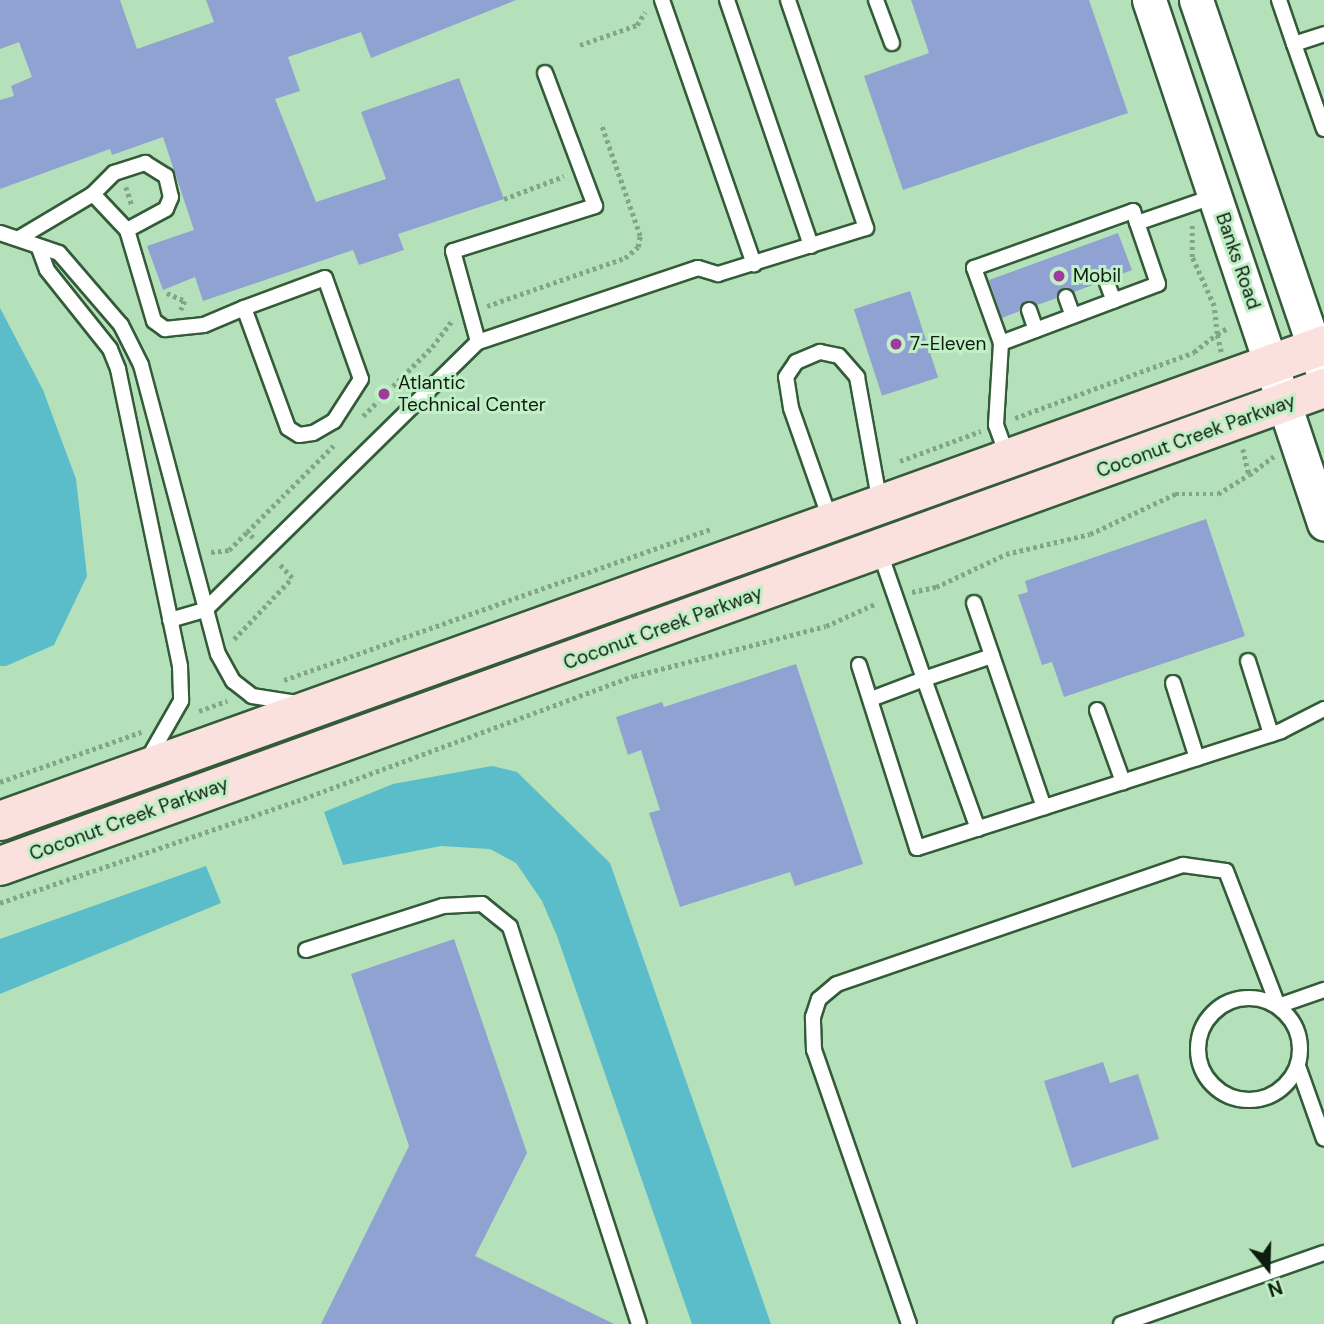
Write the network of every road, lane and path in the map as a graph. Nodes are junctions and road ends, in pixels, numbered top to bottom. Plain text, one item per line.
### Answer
1 (663, 0) edge
2 (727, 0) edge
3 (788, 0) edge
4 (876, 0) edge
5 (1149, 0) edge
6 (1196, 0) edge
7 (1279, 0) edge
8 (648, 8) dead end
9 (1324, 34) edge
10 (892, 43) dead end
11 (1294, 44) junction
12 (580, 46) dead end
13 (545, 73) dead end
14 (1324, 129) edge
15 (582, 170) junction
16 (121, 172) junction
17 (93, 194) junction
18 (1217, 195) junction
19 (504, 199) dead end
20 (1137, 223) junction
21 (133, 227) junction
22 (1088, 227) junction
23 (0, 233) edge
24 (21, 237) junction
25 (1093, 242) dead end
26 (811, 246) junction
27 (39, 248) junction
28 (754, 264) junction
29 (1107, 283) dead end
30 (159, 289) dead end
31 (1066, 297) dead end
32 (1114, 301) junction
33 (244, 308) junction
34 (1029, 310) dead end
35 (1073, 316) junction
36 (173, 330) junction
37 (1036, 330) junction
38 (1217, 334) dead end
39 (478, 342) junction
40 (1001, 343) junction
41 (1321, 356) edge
42 (1272, 363) junction
43 (1324, 388) edge
44 (1285, 404) junction
45 (1002, 442) junction
46 (1249, 475) dead end
47 (877, 487) junction
48 (831, 522) junction
49 (1324, 523) edge
50 (724, 528) dead end
51 (247, 532) dead end
52 (880, 550) junction
53 (206, 551) dead end
54 (895, 596) junction
55 (974, 603) dead end
56 (205, 610) junction
57 (170, 620) junction
58 (992, 656) junction
59 (1248, 661) dead end
60 (859, 665) dead end
61 (924, 679) junction
62 (1172, 682) dead end
63 (248, 694) junction
64 (871, 699) junction
65 (318, 706) junction
66 (1324, 709) edge
67 (1097, 710) dead end
68 (171, 721) junction
69 (1271, 734) junction
70 (1197, 758) junction
71 (139, 771) junction
72 (0, 782) edge
73 (1123, 782) junction
74 (1044, 807) junction
75 (0, 821) edge
76 (978, 829) junction
77 (0, 866) edge
78 (0, 903) edge
79 (306, 950) dead end
80 (1324, 990) edge
81 (1278, 1006) junction
82 (1298, 1066) junction
83 (1324, 1139) edge
84 (1324, 1253) edge
85 (639, 1324) edge
86 (909, 1324) edge
87 (1121, 1324) edge

1 - 28 lane
2 - 26 lane
3 - 26 lane
4 - 10 lane
5 - 18 street, Banks Road
6 - 41 street
7 - 11 lane
8 - 12 path
9 - 11 lane
11 - 14 lane
13 - 15 lane
15 - 19 path
15 - 39 lane
16 - 17 lane
16 - 21 path
16 - 21 lane
17 - 21 lane
17 - 24 lane
18 - 20 lane
18 - 42 street, Banks Road
20 - 22 lane
20 - 32 lane
21 - 36 lane
22 - 25 lane
22 - 40 lane
23 - 24 lane
24 - 27 lane
26 - 28 lane
27 - 56 lane
27 - 57 lane
28 - 39 lane
29 - 32 lane
30 - 36 path
31 - 35 lane
32 - 35 lane
33 - 33 lane
33 - 36 lane
34 - 37 lane
35 - 37 lane
37 - 40 lane
38 - 45 path
39 - 56 lane
40 - 45 lane
41 - 42 main road
42 - 44 street, Banks Road
42 - 45 main road
43 - 44 main road, Coconut Creek Parkway
44 - 49 street, Banks Road
44 - 52 main road, Coconut Creek Parkway
45 - 47 main road
45 - 47 path
46 - 54 path
47 - 48 main road
47 - 48 lane
48 - 65 main road
50 - 63 path
51 - 53 path
52 - 54 lane
52 - 77 main road, Coconut Creek Parkway
54 - 61 lane
54 - 78 path
55 - 58 lane
56 - 57 lane
56 - 63 lane
57 - 68 lane
58 - 61 lane
58 - 74 lane
59 - 69 lane
60 - 64 lane
61 - 64 lane
61 - 76 lane
62 - 70 lane
63 - 65 lane
63 - 68 path
64 - 76 lane
65 - 71 main road
66 - 69 lane
67 - 73 lane
68 - 71 lane
68 - 72 path
69 - 70 lane
70 - 73 lane
71 - 75 main road
73 - 74 lane
74 - 76 lane
79 - 85 lane
80 - 81 lane
81 - 82 lane
81 - 82 lane
81 - 86 lane
82 - 83 lane
84 - 87 lane

